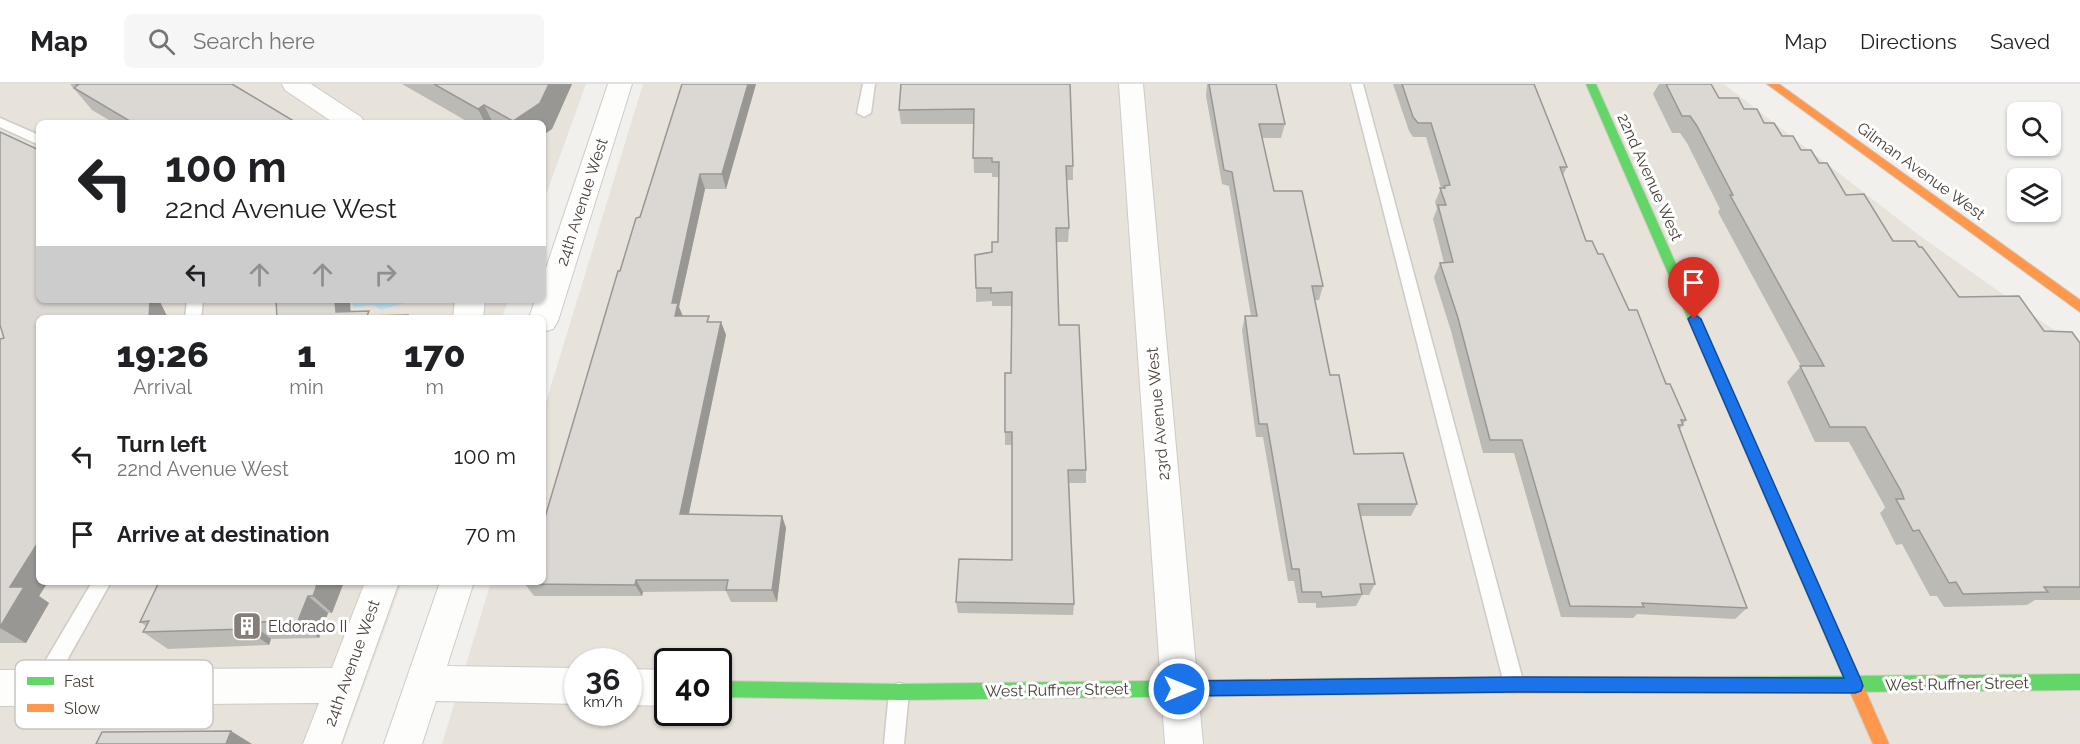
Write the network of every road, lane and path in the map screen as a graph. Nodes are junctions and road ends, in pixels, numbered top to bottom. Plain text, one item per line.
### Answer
1 (294, 84) edge
2 (620, 84) edge
3 (869, 84) edge
4 (1131, 84) edge
5 (1357, 84) edge
6 (1592, 84) edge
7 (1772, 84) edge
8 (864, 113) dead end
9 (347, 120) edge
10 (0, 122) edge
11 (36, 139) edge
12 (2080, 307) edge
13 (545, 315) edge
14 (100, 585) edge
15 (381, 585) edge
16 (456, 585) edge
17 (57, 660) edge
18 (2080, 682) edge
19 (424, 684) junction
20 (1514, 684) junction
21 (344, 685) junction
22 (213, 686) edge
23 (564, 686) edge
24 (1855, 686) junction
25 (0, 688) edge
26 (15, 688) edge
27 (732, 688) edge
28 (1179, 689) junction
29 (899, 692) junction
30 (321, 744) edge
31 (403, 744) edge
32 (894, 744) edge
33 (1184, 744) edge
34 (1881, 744) edge

1 - 9 street
2 - 13 street, 24th Avenue West
3 - 8 lane
4 - 28 street, 23rd Avenue West
5 - 20 lane
6 - 24 street, 22nd Avenue West
7 - 12 street, Gilman Avenue West
10 - 11 lane
14 - 17 lane
15 - 21 street, 24th Avenue West
16 - 19 street
18 - 24 street, West Ruffner Street
19 - 23 street
19 - 31 street
20 - 24 street, West Ruffner Street
20 - 28 street, West Ruffner Street
21 - 22 street
21 - 30 street, 24th Avenue West
24 - 34 street, 22nd Avenue West
25 - 26 street
27 - 29 street, West Ruffner Street
28 - 29 street, West Ruffner Street
28 - 33 street, 23rd Avenue West
29 - 32 lane

